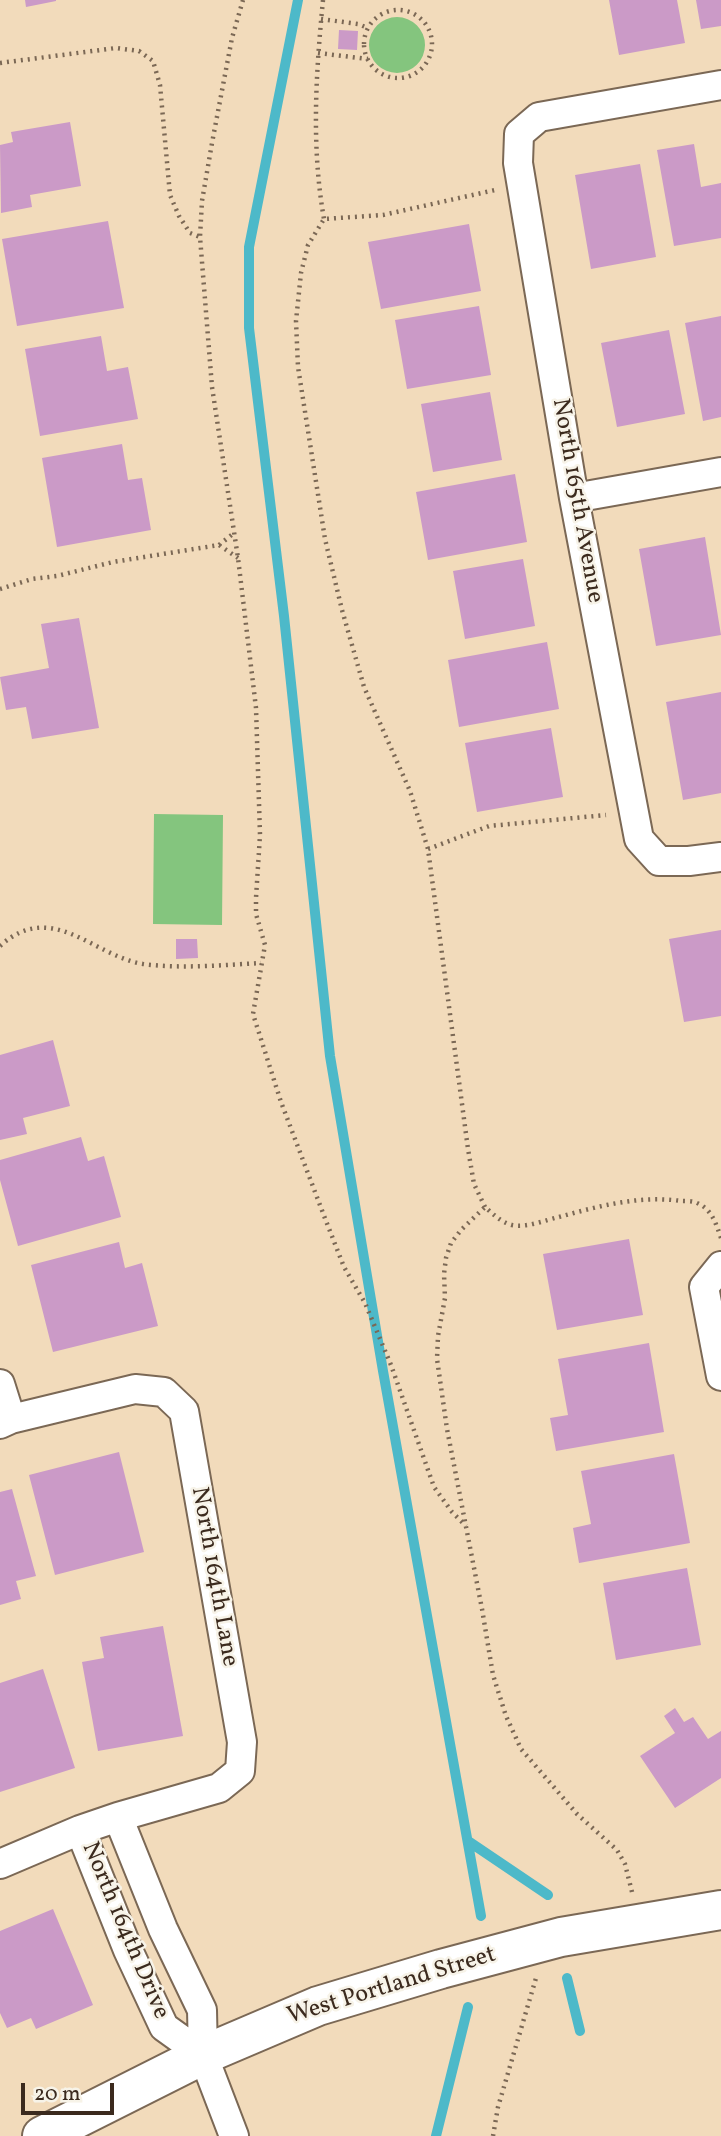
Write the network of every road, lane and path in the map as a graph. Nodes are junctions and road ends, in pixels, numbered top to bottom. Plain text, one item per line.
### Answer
1 (243, 0) edge
2 (323, 0) edge
3 (321, 19) junction
4 (368, 28) junction
5 (318, 53) junction
6 (368, 59) junction
7 (0, 63) edge
8 (721, 85) edge
9 (521, 183) junction
10 (324, 219) junction
11 (200, 237) junction
12 (721, 472) edge
13 (574, 498) junction
14 (234, 533) junction
15 (219, 545) junction
16 (238, 558) junction
17 (0, 589) edge
18 (634, 813) junction
19 (428, 849) junction
20 (721, 857) edge
21 (0, 946) edge
22 (261, 963) junction
23 (485, 1207) junction
24 (721, 1239) edge
25 (721, 1266) edge
26 (721, 1376) edge
27 (0, 1384) edge
28 (5, 1421) edge
29 (466, 1526) junction
30 (118, 1816) junction
31 (80, 1830) junction
32 (0, 1864) edge
33 (721, 1910) edge
34 (638, 1924) junction
35 (537, 1978) dead end
36 (203, 2055) junction
37 (42, 2136) edge
38 (234, 2136) edge
39 (492, 2136) edge

1 - 11 path
2 - 3 path
3 - 4 path
3 - 5 path
4 - 6 path
4 - 6 path
5 - 6 path
5 - 10 path
7 - 11 path
8 - 9 street, North 165th Avenue
9 - 10 path
9 - 13 street, North 165th Avenue
10 - 19 path
11 - 14 path
12 - 13 street
13 - 18 street, North 165th Avenue
14 - 15 path
14 - 16 path
15 - 16 path
15 - 17 path
16 - 22 path
18 - 19 path
18 - 20 street, North 165th Avenue
19 - 23 path
21 - 22 path
22 - 29 path
23 - 24 path
23 - 29 path
25 - 26 street
27 - 28 street
28 - 30 street, North 164th Lane
29 - 34 path
30 - 31 street
30 - 36 street, North 164th Drive
31 - 32 street
31 - 36 street, North 164th Drive
33 - 34 street, West Portland Street
34 - 36 street, West Portland Street
35 - 39 path
36 - 37 street, West Portland Street
36 - 38 street, North 164th Drive

